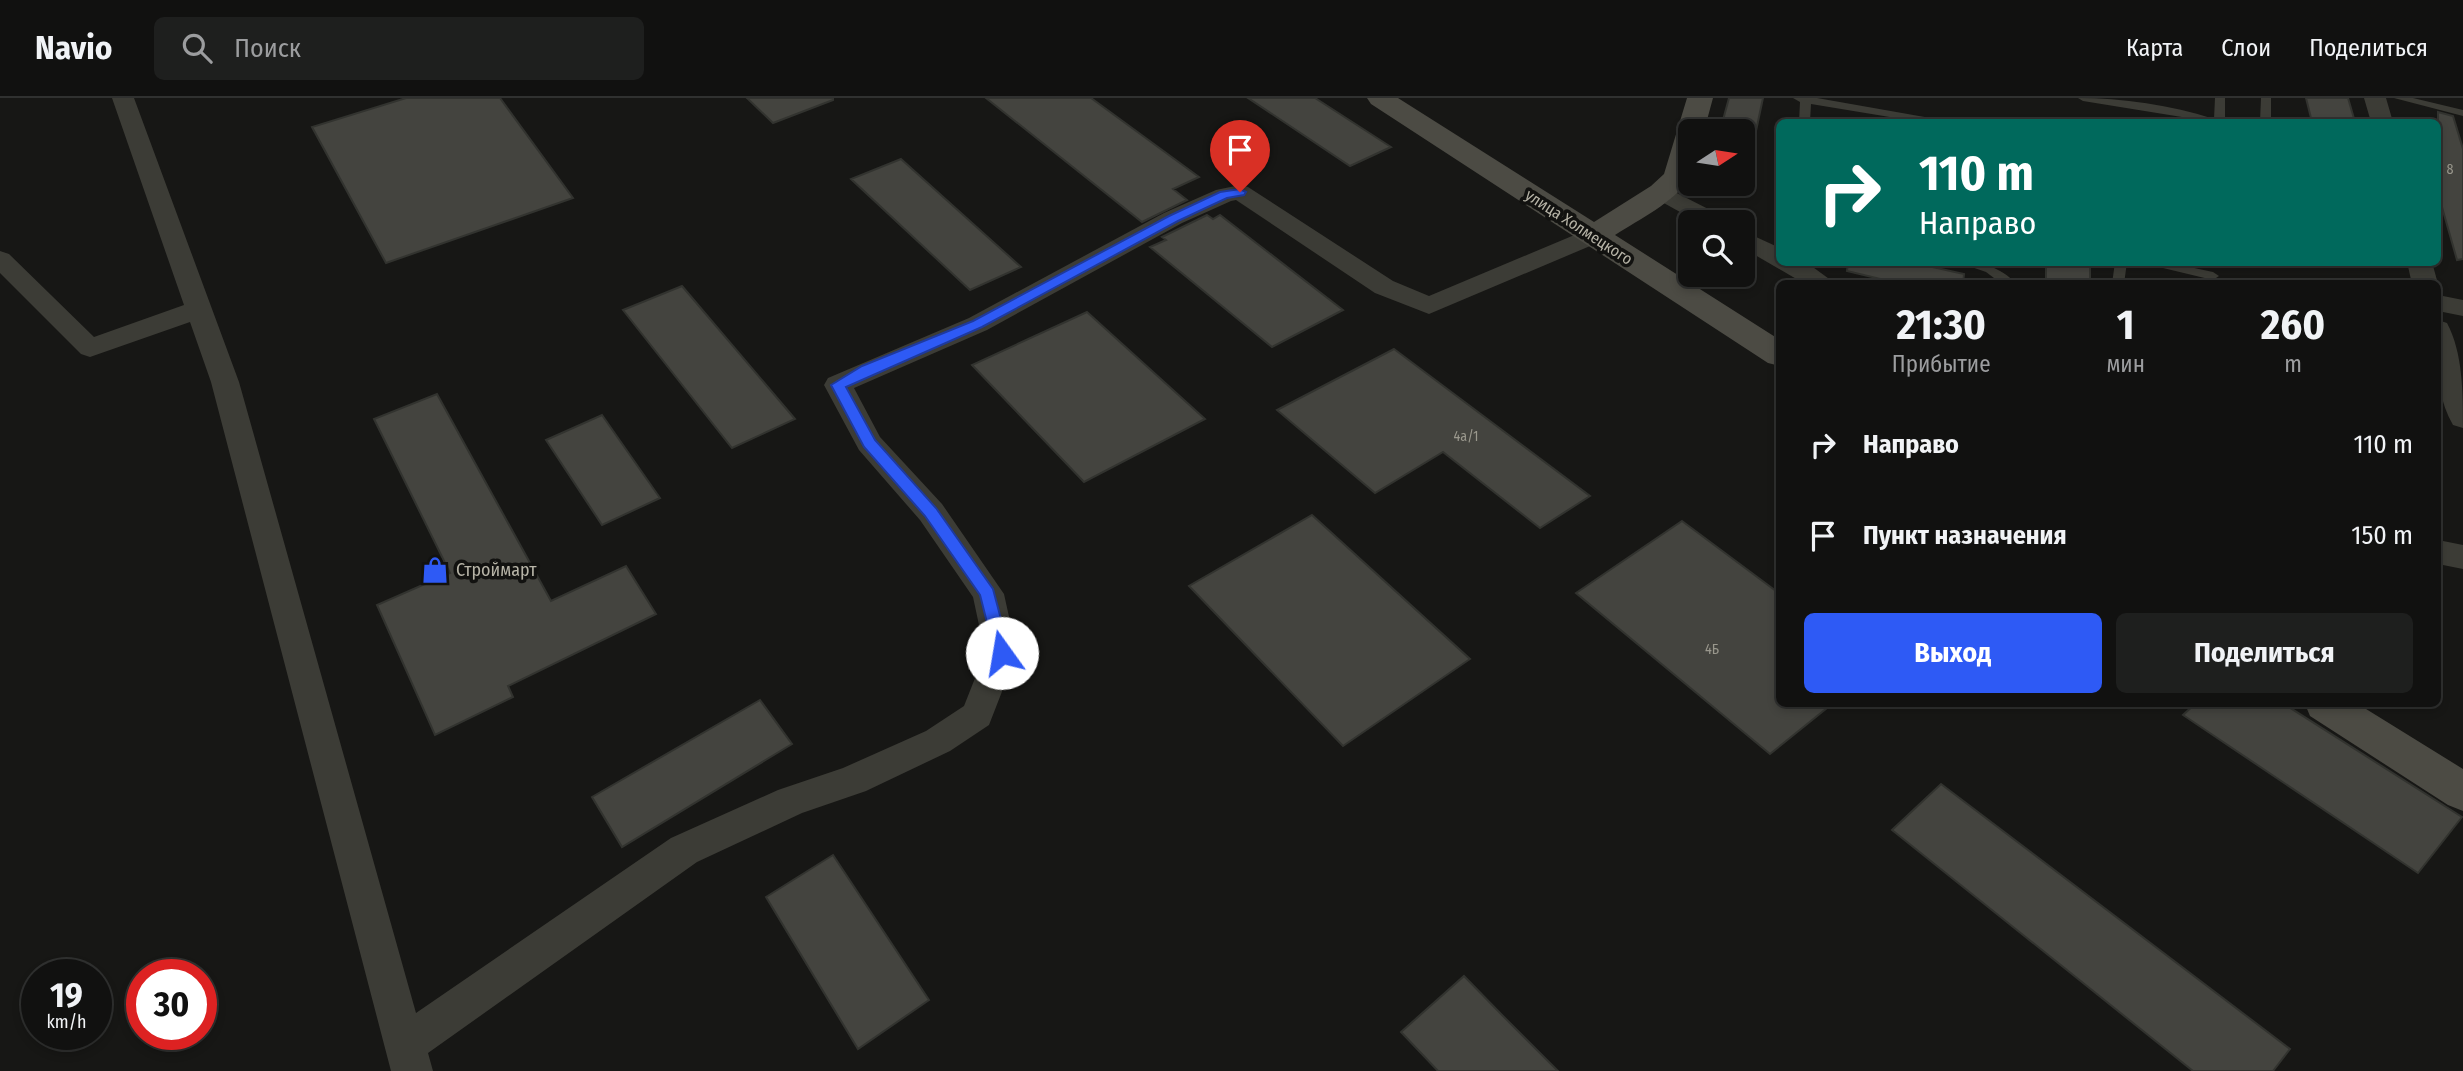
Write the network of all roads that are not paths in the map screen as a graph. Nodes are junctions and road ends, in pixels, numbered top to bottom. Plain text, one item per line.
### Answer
1 (123, 98) edge
2 (1380, 98) edge
3 (1700, 98) edge
4 (2083, 98) edge
5 (2220, 98) edge
6 (2266, 98) edge
7 (2375, 98) edge
8 (2399, 98) edge
9 (1802, 100) edge
10 (2463, 113) edge
11 (1804, 119) edge
12 (1918, 119) edge
13 (2202, 119) edge
14 (2219, 119) edge
15 (2266, 119) edge
16 (2381, 119) edge
17 (1661, 192) junction
18 (1693, 210) edge
19 (1593, 236) junction
20 (1755, 244) edge
21 (1776, 255) edge
22 (0, 259) edge
23 (1797, 266) edge
24 (1978, 266) edge
25 (2167, 266) edge
26 (2214, 274) edge
27 (1819, 280) edge
28 (2005, 280) edge
29 (2441, 304) edge
30 (200, 309) junction
31 (2463, 309) edge
32 (2441, 339) edge
33 (1776, 352) edge
34 (2461, 406) edge
35 (2441, 553) edge
36 (2463, 557) edge
37 (2330, 707) edge
38 (2463, 792) edge
39 (409, 1058) edge

1 - 30 street
2 - 19 street, улица Холмецкого
3 - 17 street
4 - 13 lane
5 - 14 lane
6 - 15 lane
7 - 16 street
8 - 10 lane
9 - 11 lane
9 - 12 lane
17 - 18 street
17 - 19 street
19 - 33 street, улица Холмецкого
19 - 39 street
20 - 21 street
22 - 30 street
23 - 27 street
24 - 28 lane
25 - 26 lane
29 - 31 street
30 - 39 street
32 - 34 street
35 - 36 street
37 - 38 street

